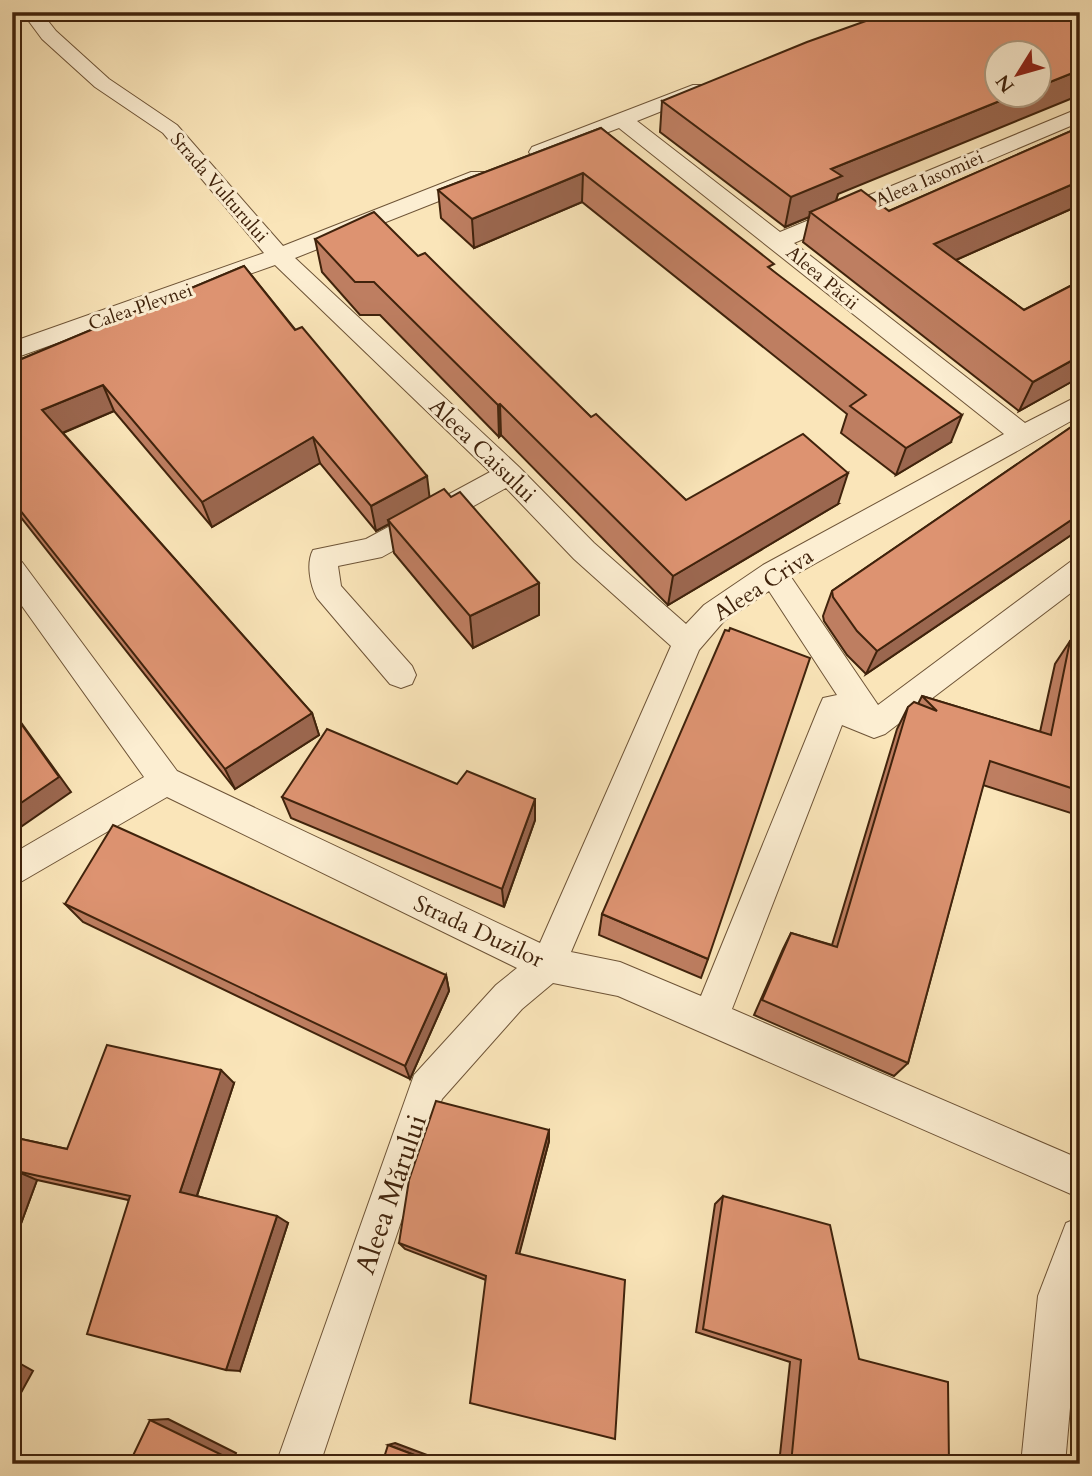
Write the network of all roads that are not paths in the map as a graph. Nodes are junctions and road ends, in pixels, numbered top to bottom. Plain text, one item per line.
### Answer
1 (31, 12) edge
2 (725, 79) edge
3 (1080, 114) edge
4 (622, 120) junction
5 (520, 160) edge
6 (495, 170) edge
7 (779, 241) junction
8 (279, 256) junction
9 (12, 351) edge
10 (1080, 404) edge
11 (1023, 435) junction
12 (509, 474) junction
13 (12, 570) edge
14 (1080, 570) edge
15 (773, 573) junction
16 (687, 643) junction
17 (401, 675) dead end
18 (874, 725) junction
19 (166, 781) junction
20 (12, 872) edge
21 (548, 965) junction
22 (710, 1019) junction
23 (1080, 1179) edge
24 (1080, 1237) edge
25 (298, 1464) edge
26 (1043, 1464) edge

1 - 8 street, Strada Vulturului
2 - 4 street
3 - 7 street, Aleea Iasomiei
4 - 5 street
4 - 7 street, Aleea Păcii
6 - 8 street, Calea Plevnei
7 - 11 street, Aleea Păcii
8 - 9 street, Calea Plevnei
8 - 12 street, Aleea Caisului
10 - 11 street, Aleea Criva
11 - 15 street, Aleea Criva
12 - 16 street, Aleea Caisului
12 - 17 street
13 - 19 street, Strada Duzilor
14 - 18 street
15 - 16 street, Aleea Criva
15 - 18 street
16 - 21 street, Aleea Criva
18 - 22 street
19 - 20 street
19 - 21 street, Strada Duzilor
21 - 22 street, Strada Duzilor
21 - 25 street, Aleea Mărului
22 - 23 street, Strada Duzilor
24 - 26 street

